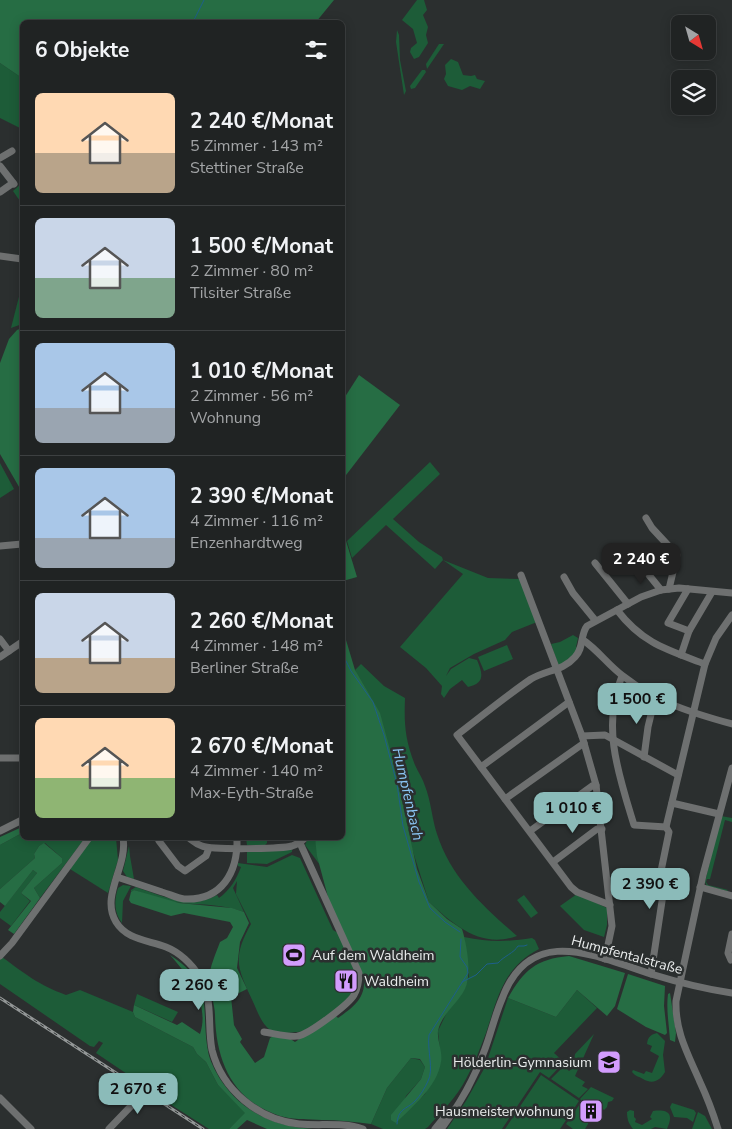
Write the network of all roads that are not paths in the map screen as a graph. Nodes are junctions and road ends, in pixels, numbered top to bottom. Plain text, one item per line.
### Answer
1 (12, 151) dead end
2 (0, 158) edge
3 (0, 166) edge
4 (0, 192) edge
5 (0, 256) edge
6 (20, 259) edge
7 (646, 518) dead end
8 (20, 544) edge
9 (0, 546) edge
10 (624, 548) dead end
11 (594, 563) dead end
12 (521, 575) dead end
13 (564, 577) dead end
14 (669, 588) junction
15 (688, 589) junction
16 (661, 590) junction
17 (712, 592) junction
18 (732, 593) edge
19 (628, 604) junction
20 (617, 610) junction
21 (732, 615) edge
22 (595, 620) junction
23 (689, 631) junction
24 (0, 639) edge
25 (583, 640) junction
26 (20, 643) edge
27 (9, 651) junction
28 (681, 655) junction
29 (0, 657) edge
30 (706, 664) junction
31 (557, 670) junction
32 (622, 676) junction
33 (655, 698) junction
34 (569, 702) junction
35 (694, 714) junction
36 (732, 724) edge
37 (613, 738) junction
38 (583, 740) junction
39 (644, 757) junction
40 (20, 758) edge
41 (0, 759) edge
42 (481, 766) junction
43 (732, 769) edge
44 (678, 775) junction
45 (596, 785) junction
46 (505, 799) junction
47 (672, 803) junction
48 (719, 814) junction
49 (20, 821) edge
50 (666, 827) junction
51 (602, 829) junction
52 (530, 831) junction
53 (0, 832) edge
54 (87, 840) edge
55 (123, 840) edge
56 (192, 840) edge
57 (237, 840) edge
58 (302, 840) edge
59 (158, 841) dead end
60 (209, 848) junction
61 (237, 848) junction
62 (553, 862) junction
63 (117, 877) junction
64 (652, 878) dead end
65 (664, 878) junction
66 (700, 887) junction
67 (732, 896) edge
68 (610, 905) junction
69 (732, 934) edge
70 (0, 956) edge
71 (605, 959) junction
72 (731, 960) edge
73 (651, 974) junction
74 (680, 982) junction
75 (732, 993) edge
76 (264, 1032) dead end
77 (130, 1096) dead end
78 (0, 1098) edge
79 (441, 1126) edge
80 (31, 1129) edge
81 (109, 1129) edge
82 (363, 1129) edge
83 (433, 1129) edge
84 (718, 1129) edge

1 - 2 street
3 - 4 street
5 - 6 street
7 - 14 street
8 - 9 street
10 - 16 street
11 - 19 street
12 - 31 street
13 - 22 street
14 - 15 street
14 - 16 street
15 - 17 street
15 - 23 street
16 - 19 street
17 - 18 street
17 - 23 street
19 - 20 street
20 - 22 street
20 - 28 street
21 - 30 street
22 - 25 street
23 - 28 street
24 - 27 street
25 - 31 street
25 - 32 street
26 - 27 street
27 - 29 street
28 - 30 street
30 - 35 street
31 - 34 street
31 - 42 street
32 - 33 street
32 - 37 street
33 - 35 street
33 - 39 street
34 - 38 street
34 - 42 street
35 - 36 street
35 - 44 street
37 - 38 street
37 - 39 street
37 - 50 street
38 - 45 street
38 - 46 street
39 - 44 street
40 - 41 street
42 - 46 street
43 - 48 street
44 - 47 street
45 - 51 street
45 - 52 street
46 - 52 street
47 - 48 street
47 - 50 street
48 - 66 street
49 - 53 street
50 - 65 street
51 - 62 street
51 - 68 street
52 - 62 street
54 - 70 street
55 - 63 street
56 - 60 street
57 - 61 street
58 - 61 street
58 - 76 street
59 - 60 street
60 - 61 street
61 - 63 street
62 - 68 street
63 - 82 street
64 - 65 street
65 - 73 street
66 - 67 street
66 - 74 street
68 - 71 street
69 - 72 street
71 - 73 street, Humpfentalstraße
71 - 79 street, Humpfentalstraße
73 - 74 street, Humpfentalstraße
74 - 75 street, Humpfentalstraße
74 - 84 street
77 - 81 street
78 - 80 street
79 - 83 street, Humpfentalstraße

